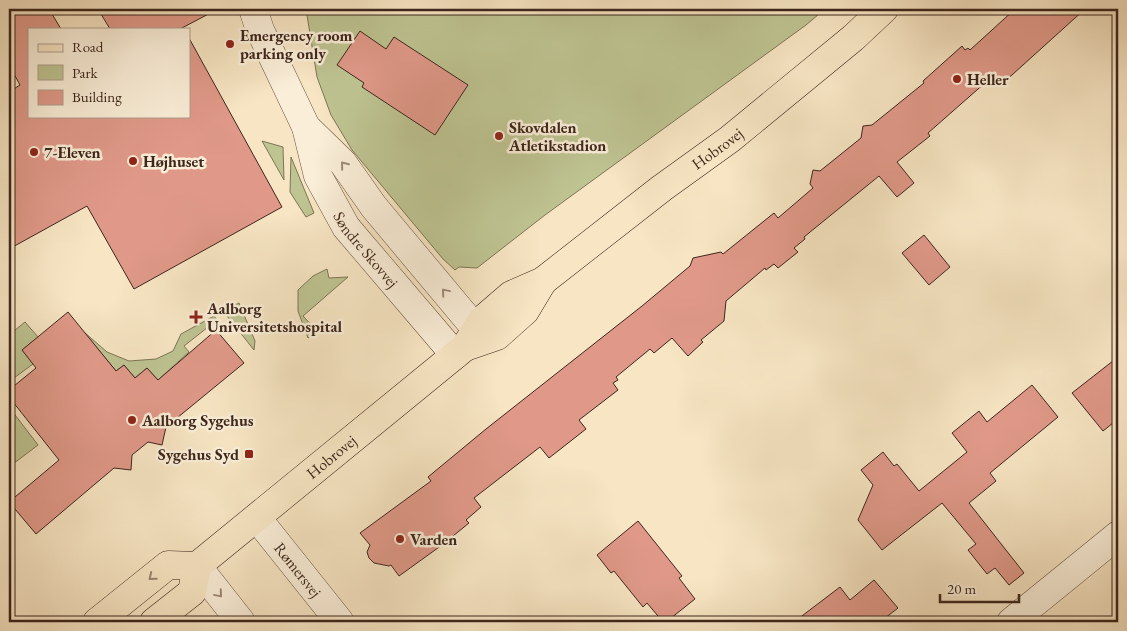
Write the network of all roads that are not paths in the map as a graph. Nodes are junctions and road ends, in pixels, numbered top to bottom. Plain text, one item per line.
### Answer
1 (253, 9) edge
2 (884, 9) edge
3 (465, 344) junction
4 (257, 518) junction
5 (1118, 536) edge
6 (197, 566) junction
7 (97, 622) edge
8 (154, 622) edge
9 (241, 622) edge
10 (340, 622) edge
11 (1011, 622) edge

1 - 3 street, Søndre Skovvej
2 - 3 main road, Hobrovej
3 - 4 main road, Hobrovej
4 - 6 main road, Hobrovej
4 - 10 street, Rømersvej
5 - 11 street
6 -> 7 main road
6 - 8 main road
6 -> 9 street

